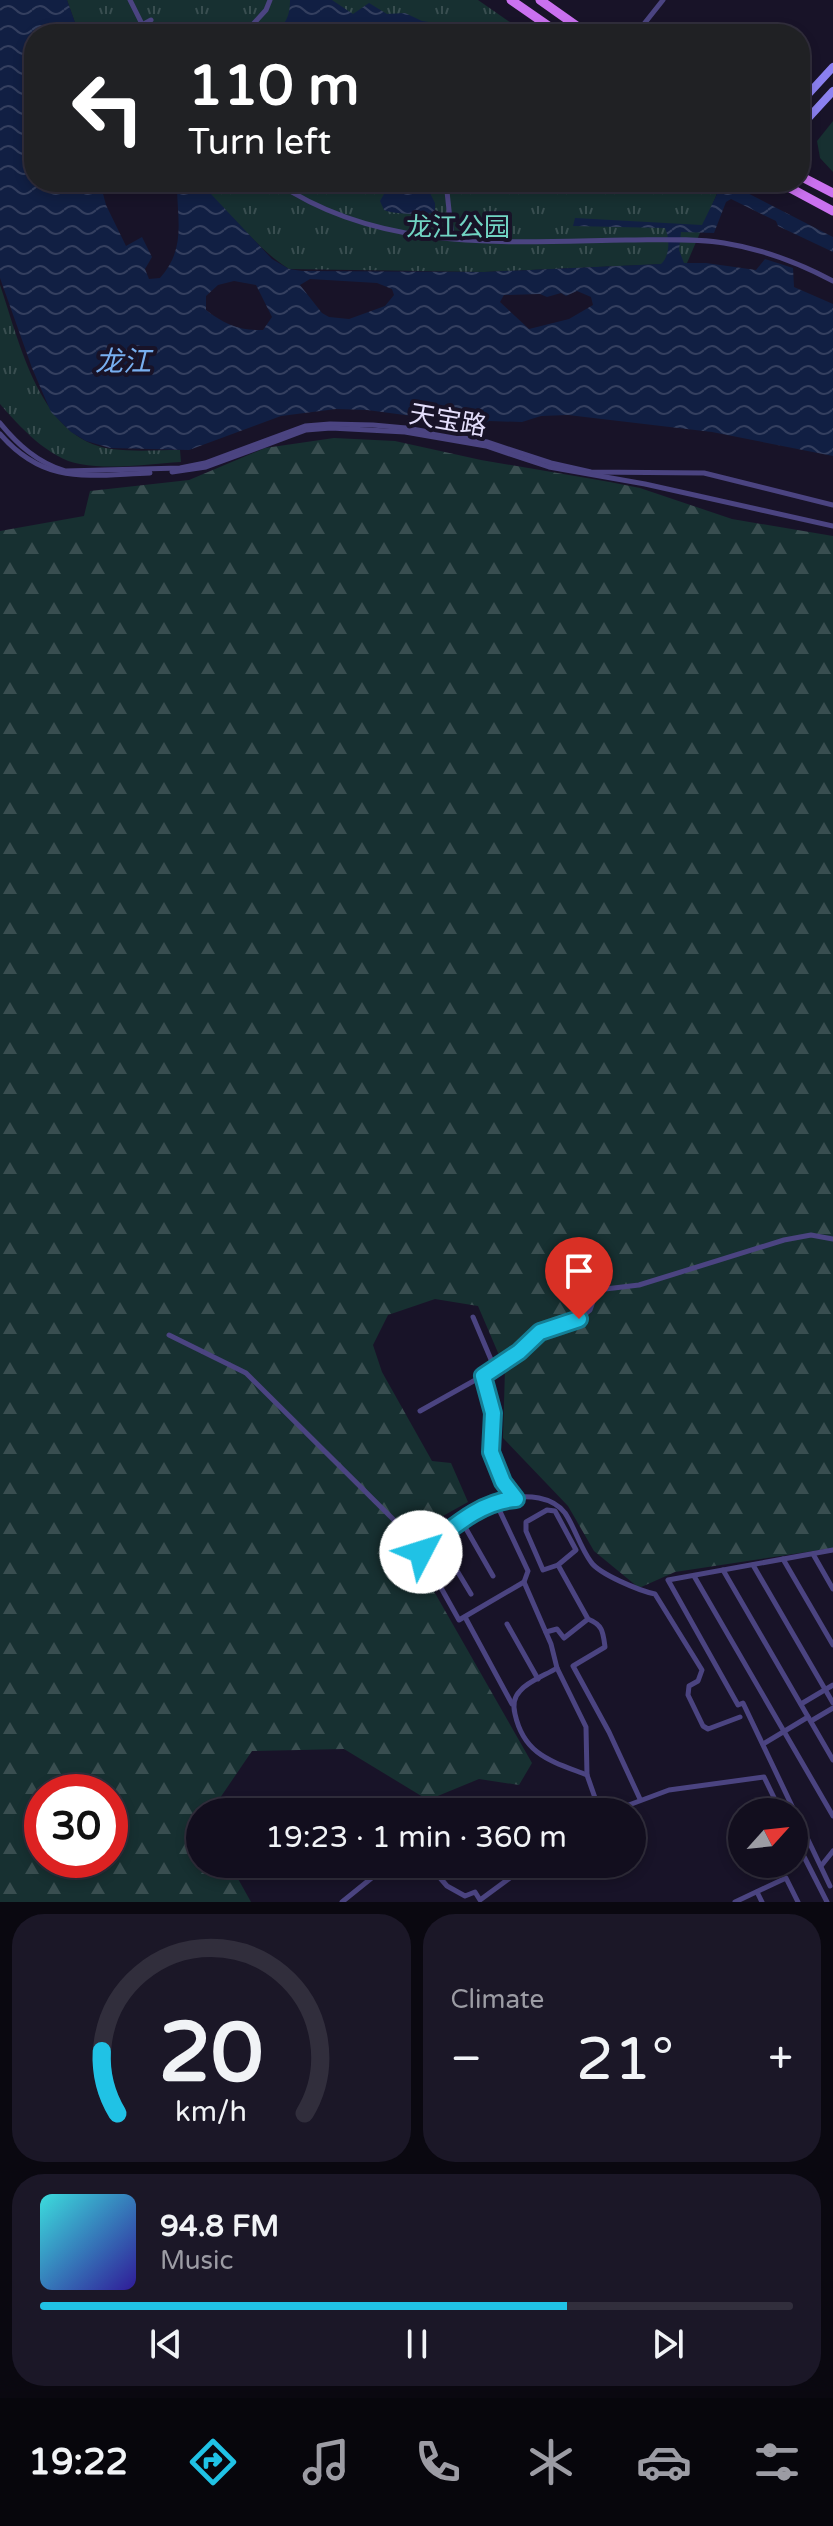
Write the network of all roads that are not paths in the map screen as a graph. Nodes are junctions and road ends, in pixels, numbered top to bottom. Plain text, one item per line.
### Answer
1 (130, 0) edge
2 (270, 0) edge
3 (511, 0) edge
4 (540, 0) edge
5 (663, 0) edge
6 (151, 20) dead end
7 (142, 24) edge
8 (144, 24) edge
9 (253, 24) edge
10 (540, 24) edge
11 (574, 24) edge
12 (644, 24) edge
13 (833, 67) edge
14 (833, 91) edge
15 (810, 92) edge
16 (810, 116) edge
17 (810, 181) edge
18 (292, 192) edge
19 (447, 192) edge
20 (798, 192) edge
21 (833, 193) edge
22 (833, 211) edge
23 (452, 238) junction
24 (833, 281) edge
25 (0, 423) edge
26 (0, 434) edge
27 (56, 470) junction
28 (833, 505) edge
29 (833, 526) edge
30 (833, 1239) edge
31 (473, 1317) dead end
32 (169, 1335) dead end
33 (495, 1369) junction
34 (483, 1376) junction
35 (420, 1411) dead end
36 (516, 1499) junction
37 (499, 1501) junction
38 (461, 1520) junction
39 (438, 1539) junction
40 (833, 1550) edge
41 (813, 1554) junction
42 (783, 1559) junction
43 (558, 1565) junction
44 (753, 1565) junction
45 (723, 1570) junction
46 (493, 1576) dead end
47 (694, 1576) junction
48 (524, 1582) junction
49 (833, 1589) edge
50 (471, 1594) dead end
51 (465, 1617) junction
52 (588, 1619) junction
53 (507, 1624) dead end
54 (546, 1632) junction
55 (833, 1645) edge
56 (557, 1668) junction
57 (538, 1679) junction
58 (833, 1685) edge
59 (825, 1690) junction
60 (513, 1704) junction
61 (801, 1704) junction
62 (833, 1705) edge
63 (740, 1717) dead end
64 (809, 1719) junction
65 (784, 1731) junction
66 (763, 1744) junction
67 (833, 1760) edge
68 (587, 1775) junction
69 (595, 1798) edge
70 (640, 1798) edge
71 (643, 1798) edge
72 (774, 1798) edge
73 (833, 1816) edge
74 (833, 1851) edge
75 (808, 1865) edge
76 (821, 1866) junction
77 (372, 1878) edge
78 (440, 1878) edge
79 (510, 1878) edge
80 (830, 1886) dead end
81 (757, 1892) junction
82 (342, 1902) edge
83 (735, 1902) edge
84 (762, 1902) edge
85 (798, 1902) edge
86 (827, 1902) edge

1 - 7 street
2 - 9 street
3 - 10 main road
4 - 11 main road
5 - 12 street
6 - 8 street
13 - 15 street
14 - 16 street
17 - 21 main road
18 - 23 street
19 - 23 street
20 - 22 main road
23 - 24 street
25 - 27 street
26 - 27 street
27 - 28 street, 天宝路
27 - 29 street, 天宝路
30 - 33 street
31 - 33 street
32 - 37 street
33 - 34 street
34 - 35 street
34 - 36 street
36 - 37 street
36 - 63 street
37 - 38 street
37 - 48 street
38 - 39 street
38 - 46 street
39 - 50 street
39 - 51 street
40 - 41 street
41 - 42 street
41 - 49 street
42 - 44 street
42 - 55 street
43 - 43 street
43 - 52 street
44 - 45 street
44 - 59 street
45 - 47 street
45 - 61 street
47 - 65 street
47 - 66 street
48 - 51 street
48 - 54 street
51 - 60 street
52 - 54 street
52 - 70 street
53 - 57 street
54 - 56 street
56 - 57 street
56 - 68 street
57 - 60 street
58 - 59 street
59 - 61 street
59 - 62 street
60 - 68 street
61 - 64 street
62 - 64 street
64 - 65 street
64 - 67 street
65 - 66 street
65 - 73 street
66 - 76 street
68 - 69 street
71 - 72 street
74 - 76 street
75 - 86 street
76 - 80 street
77 - 82 street
78 - 79 street
81 - 83 street
81 - 84 street
81 - 85 street

